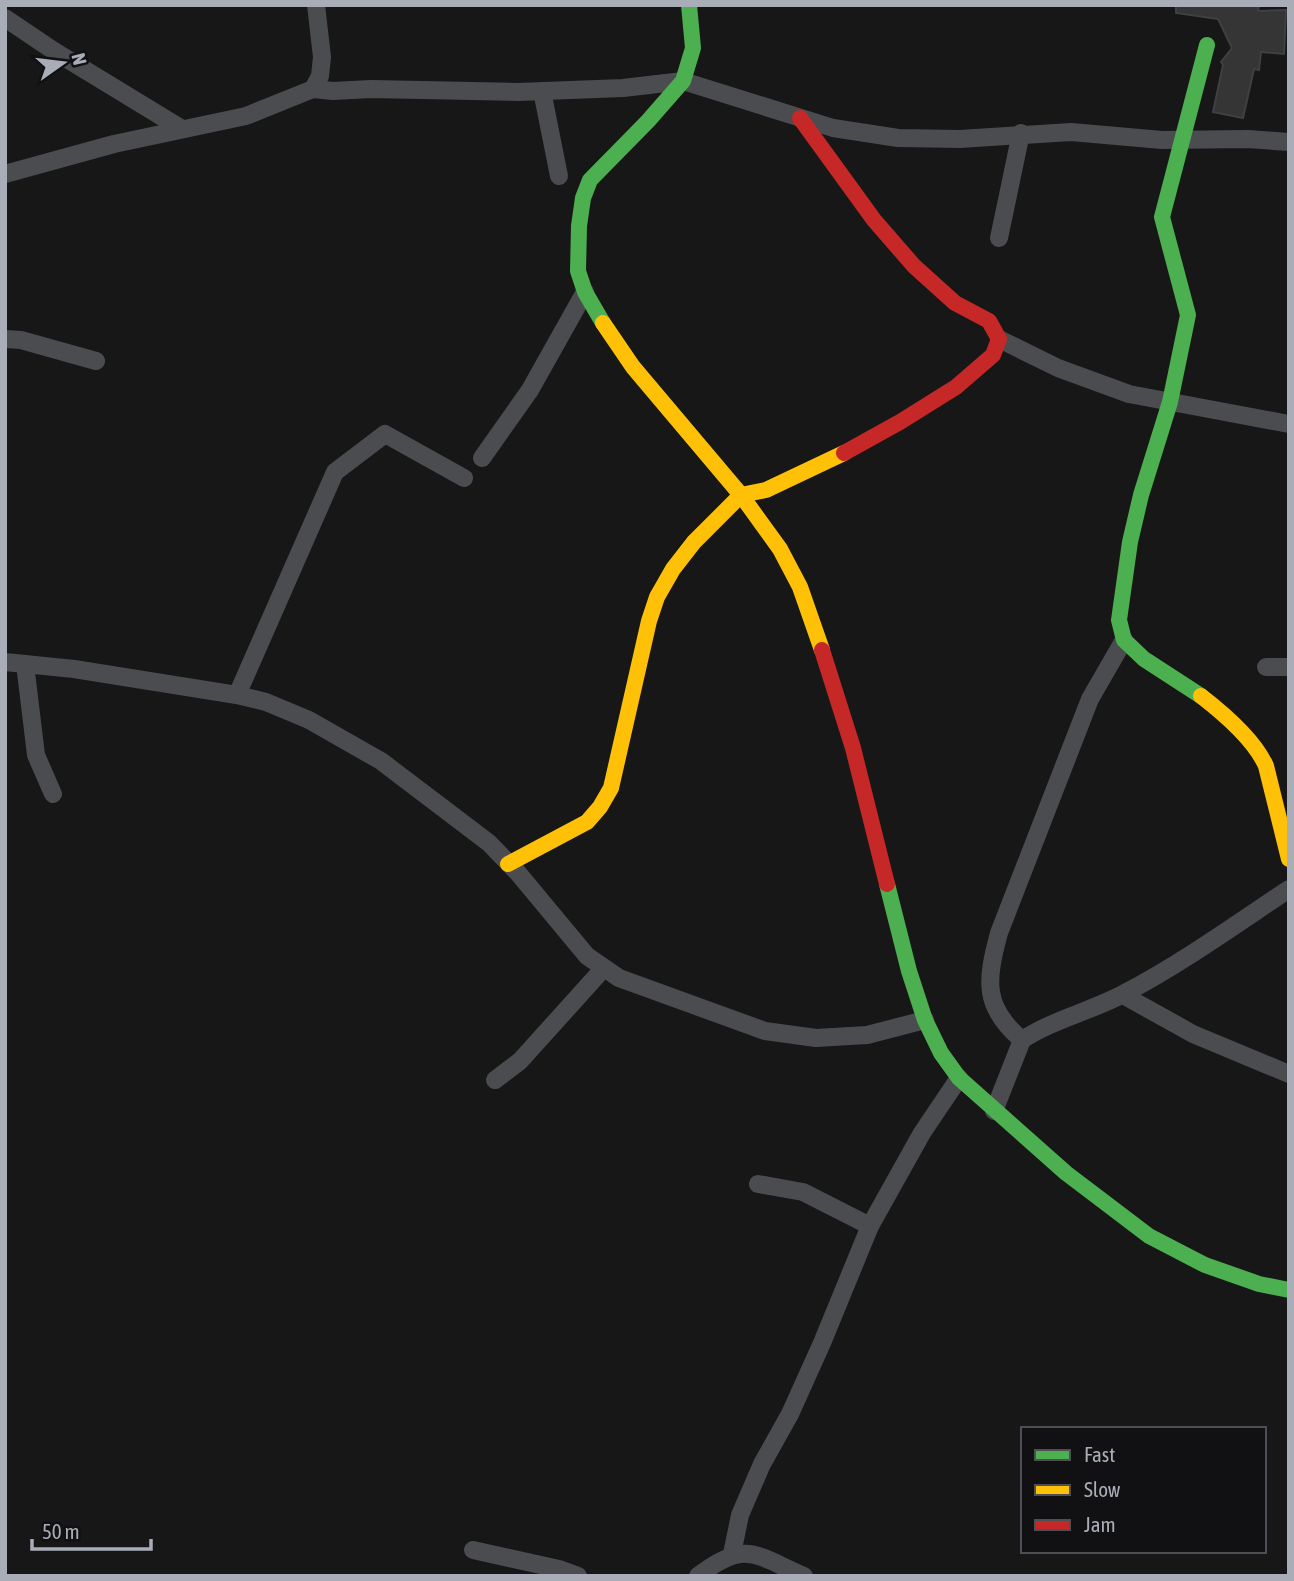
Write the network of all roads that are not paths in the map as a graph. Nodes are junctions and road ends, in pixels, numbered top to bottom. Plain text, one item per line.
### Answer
1 (316, 5) edge
2 (689, 5) edge
3 (5, 18) edge
4 (1207, 44) dead end
5 (683, 80) junction
6 (313, 89) junction
7 (542, 91) junction
8 (800, 118) junction
9 (182, 129) junction
10 (1021, 133) junction
11 (1182, 139) junction
12 (1289, 142) edge
13 (5, 174) edge
14 (559, 176) dead end
15 (999, 238) dead end
16 (585, 292) junction
17 (999, 339) junction
18 (5, 340) edge
19 (96, 361) dead end
20 (1170, 402) junction
21 (1289, 424) edge
22 (482, 458) dead end
23 (464, 478) dead end
24 (741, 495) junction
25 (1124, 640) junction
26 (5, 662) edge
27 (25, 664) junction
28 (1266, 667) dead end
29 (1289, 667) edge
30 (237, 695) junction
31 (53, 794) dead end
32 (1289, 859) edge
33 (508, 864) junction
34 (1289, 889) edge
35 (603, 969) junction
36 (1123, 995) junction
37 (925, 1020) junction
38 (1023, 1041) junction
39 (1289, 1074) edge
40 (958, 1078) junction
41 (495, 1080) dead end
42 (994, 1111) junction
43 (758, 1184) dead end
44 (870, 1226) junction
45 (1289, 1290) edge
46 (473, 1550) dead end
47 (733, 1554) junction
48 (578, 1576) edge
49 (698, 1576) edge
50 (804, 1576) edge

1 - 6 street
2 - 5 street
3 - 9 street
4 - 11 street
5 - 7 street
5 - 8 street
5 - 16 street
6 - 7 street
6 - 9 street
7 - 14 street
8 - 10 street
8 - 17 street
9 - 13 street
10 - 11 street
10 - 15 street
11 - 12 street
11 - 20 street
16 - 22 street
16 - 24 street
17 - 20 street
17 - 24 street
18 - 19 street
20 - 21 street
20 - 25 street
23 - 30 street
24 - 33 street
24 - 37 street
25 - 32 street
25 - 38 street
26 - 27 street
27 - 30 street
27 - 31 street
28 - 29 street
30 - 33 street
33 - 35 street
34 - 36 street
35 - 37 street
35 - 41 street
36 - 38 street
36 - 39 street
37 - 40 street
38 - 42 street
40 - 42 street
40 - 44 street
42 - 45 street
43 - 44 street
44 - 47 street
46 - 48 street
47 - 49 street
47 - 50 street

